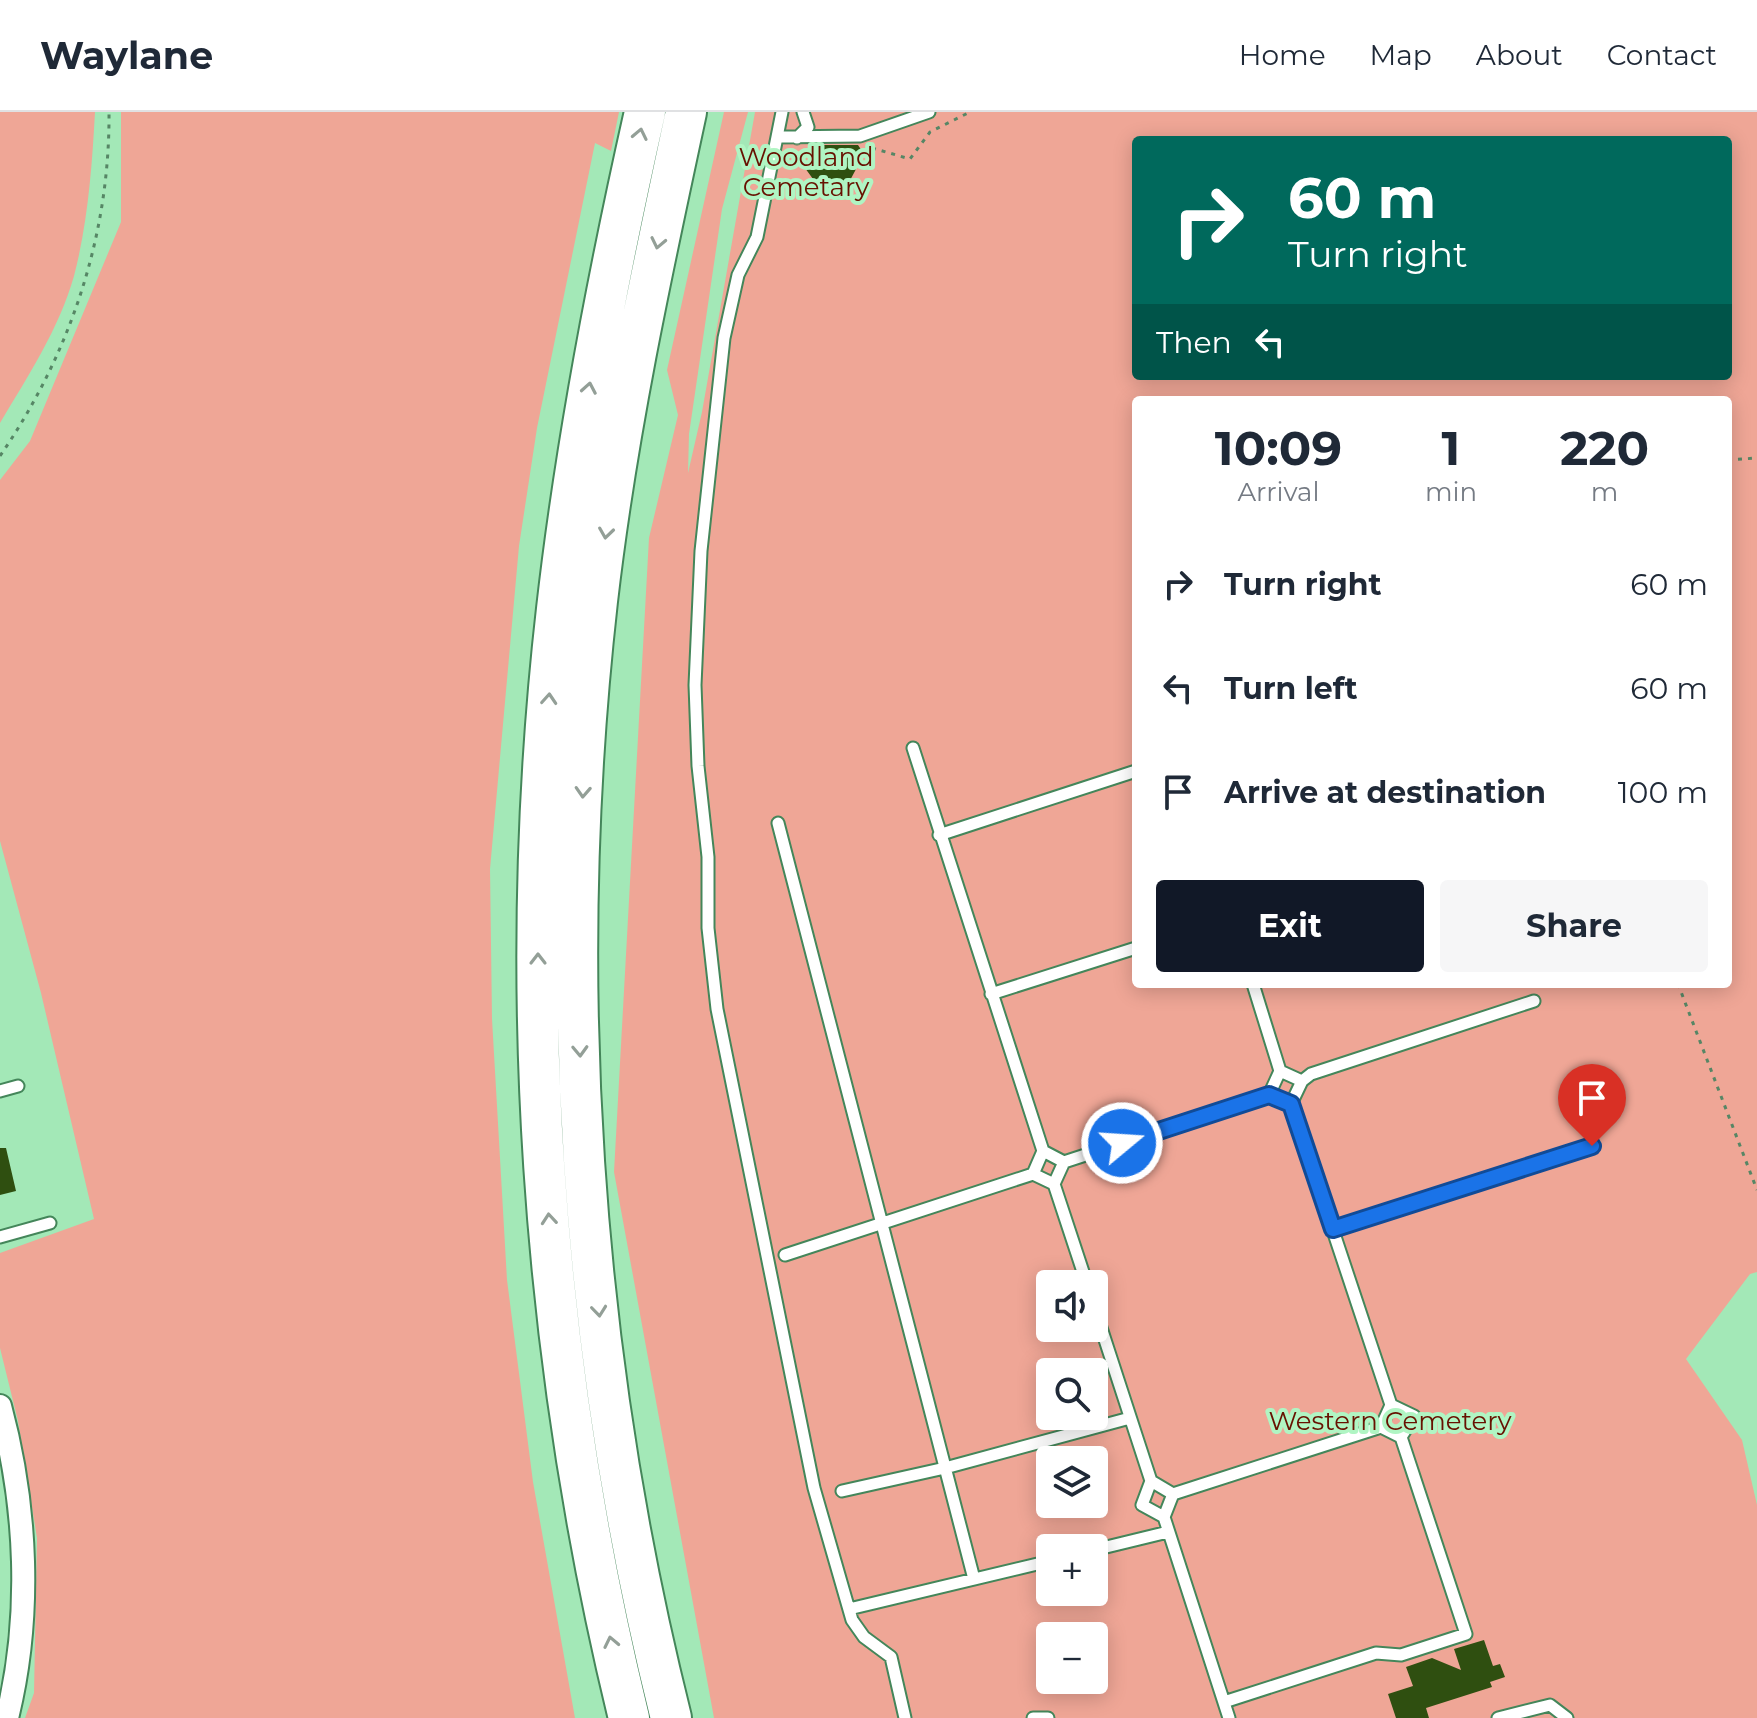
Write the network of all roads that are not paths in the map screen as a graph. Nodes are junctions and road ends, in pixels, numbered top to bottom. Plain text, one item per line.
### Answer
1 (645, 112) edge
2 (686, 112) edge
3 (782, 112) edge
4 (803, 112) edge
5 (929, 112) edge
6 (777, 137) junction
7 (797, 138) junction
8 (913, 748) dead end
9 (1132, 772) edge
10 (778, 823) dead end
11 (939, 835) junction
12 (1132, 949) edge
13 (1254, 988) edge
14 (991, 994) junction
15 (1534, 1001) dead end
16 (1280, 1071) junction
17 (1302, 1081) junction
18 (18, 1086) dead end
19 (0, 1091) edge
20 (1269, 1095) junction
21 (1291, 1104) junction
22 (1592, 1146) dead end
23 (1043, 1151) junction
24 (1064, 1162) junction
25 (1033, 1174) junction
26 (1054, 1184) junction
27 (50, 1223) dead end
28 (884, 1223) junction
29 (1333, 1229) junction
30 (0, 1237) edge
31 (785, 1255) dead end
32 (1082, 1270) edge
33 (1106, 1342) edge
34 (1391, 1405) junction
35 (0, 1406) edge
36 (1130, 1418) junction
37 (1381, 1427) junction
38 (1401, 1437) junction
39 (945, 1468) junction
40 (1151, 1481) junction
41 (842, 1491) dead end
42 (1173, 1494) junction
43 (1164, 1517) junction
44 (1168, 1532) junction
45 (1108, 1547) edge
46 (1036, 1564) edge
47 (974, 1579) junction
48 (849, 1609) junction
49 (1224, 1702) junction
50 (7, 1718) edge
51 (629, 1718) edge
52 (671, 1718) edge
53 (905, 1718) edge
54 (1033, 1718) edge
55 (1048, 1718) edge
56 (1229, 1718) edge
57 (1498, 1718) edge
58 (1567, 1718) edge

51 -> 1 highway
2 -> 52 highway
3 - 6 lane
4 - 7 lane
5 - 7 lane
6 - 7 lane
6 - 48 lane
8 - 11 lane
9 - 11 lane
10 - 28 lane
11 - 14 lane
12 - 14 lane
13 - 16 lane
14 - 23 lane
15 - 17 lane
16 - 17 lane
16 - 20 lane
17 - 21 lane
18 - 19 lane
20 - 21 lane
20 - 24 lane
21 - 29 lane
22 - 29 lane
23 - 24 lane
23 - 25 lane
24 - 26 lane
25 - 26 lane
25 - 28 lane
26 - 32 lane
27 - 30 lane
28 - 31 lane
28 - 39 lane
29 - 34 lane
33 - 36 lane
34 - 37 lane
34 - 38 lane
35 - 50 street
36 - 39 lane
36 - 40 lane
37 - 38 lane
37 - 42 lane
38 - 49 lane
39 - 41 lane
39 - 47 lane
40 - 42 lane
40 - 43 lane
42 - 43 lane
43 - 44 lane
44 - 45 lane
44 - 49 lane
46 - 47 lane
47 - 48 lane
48 - 53 lane
49 - 56 lane
54 - 55 lane
57 - 58 lane

